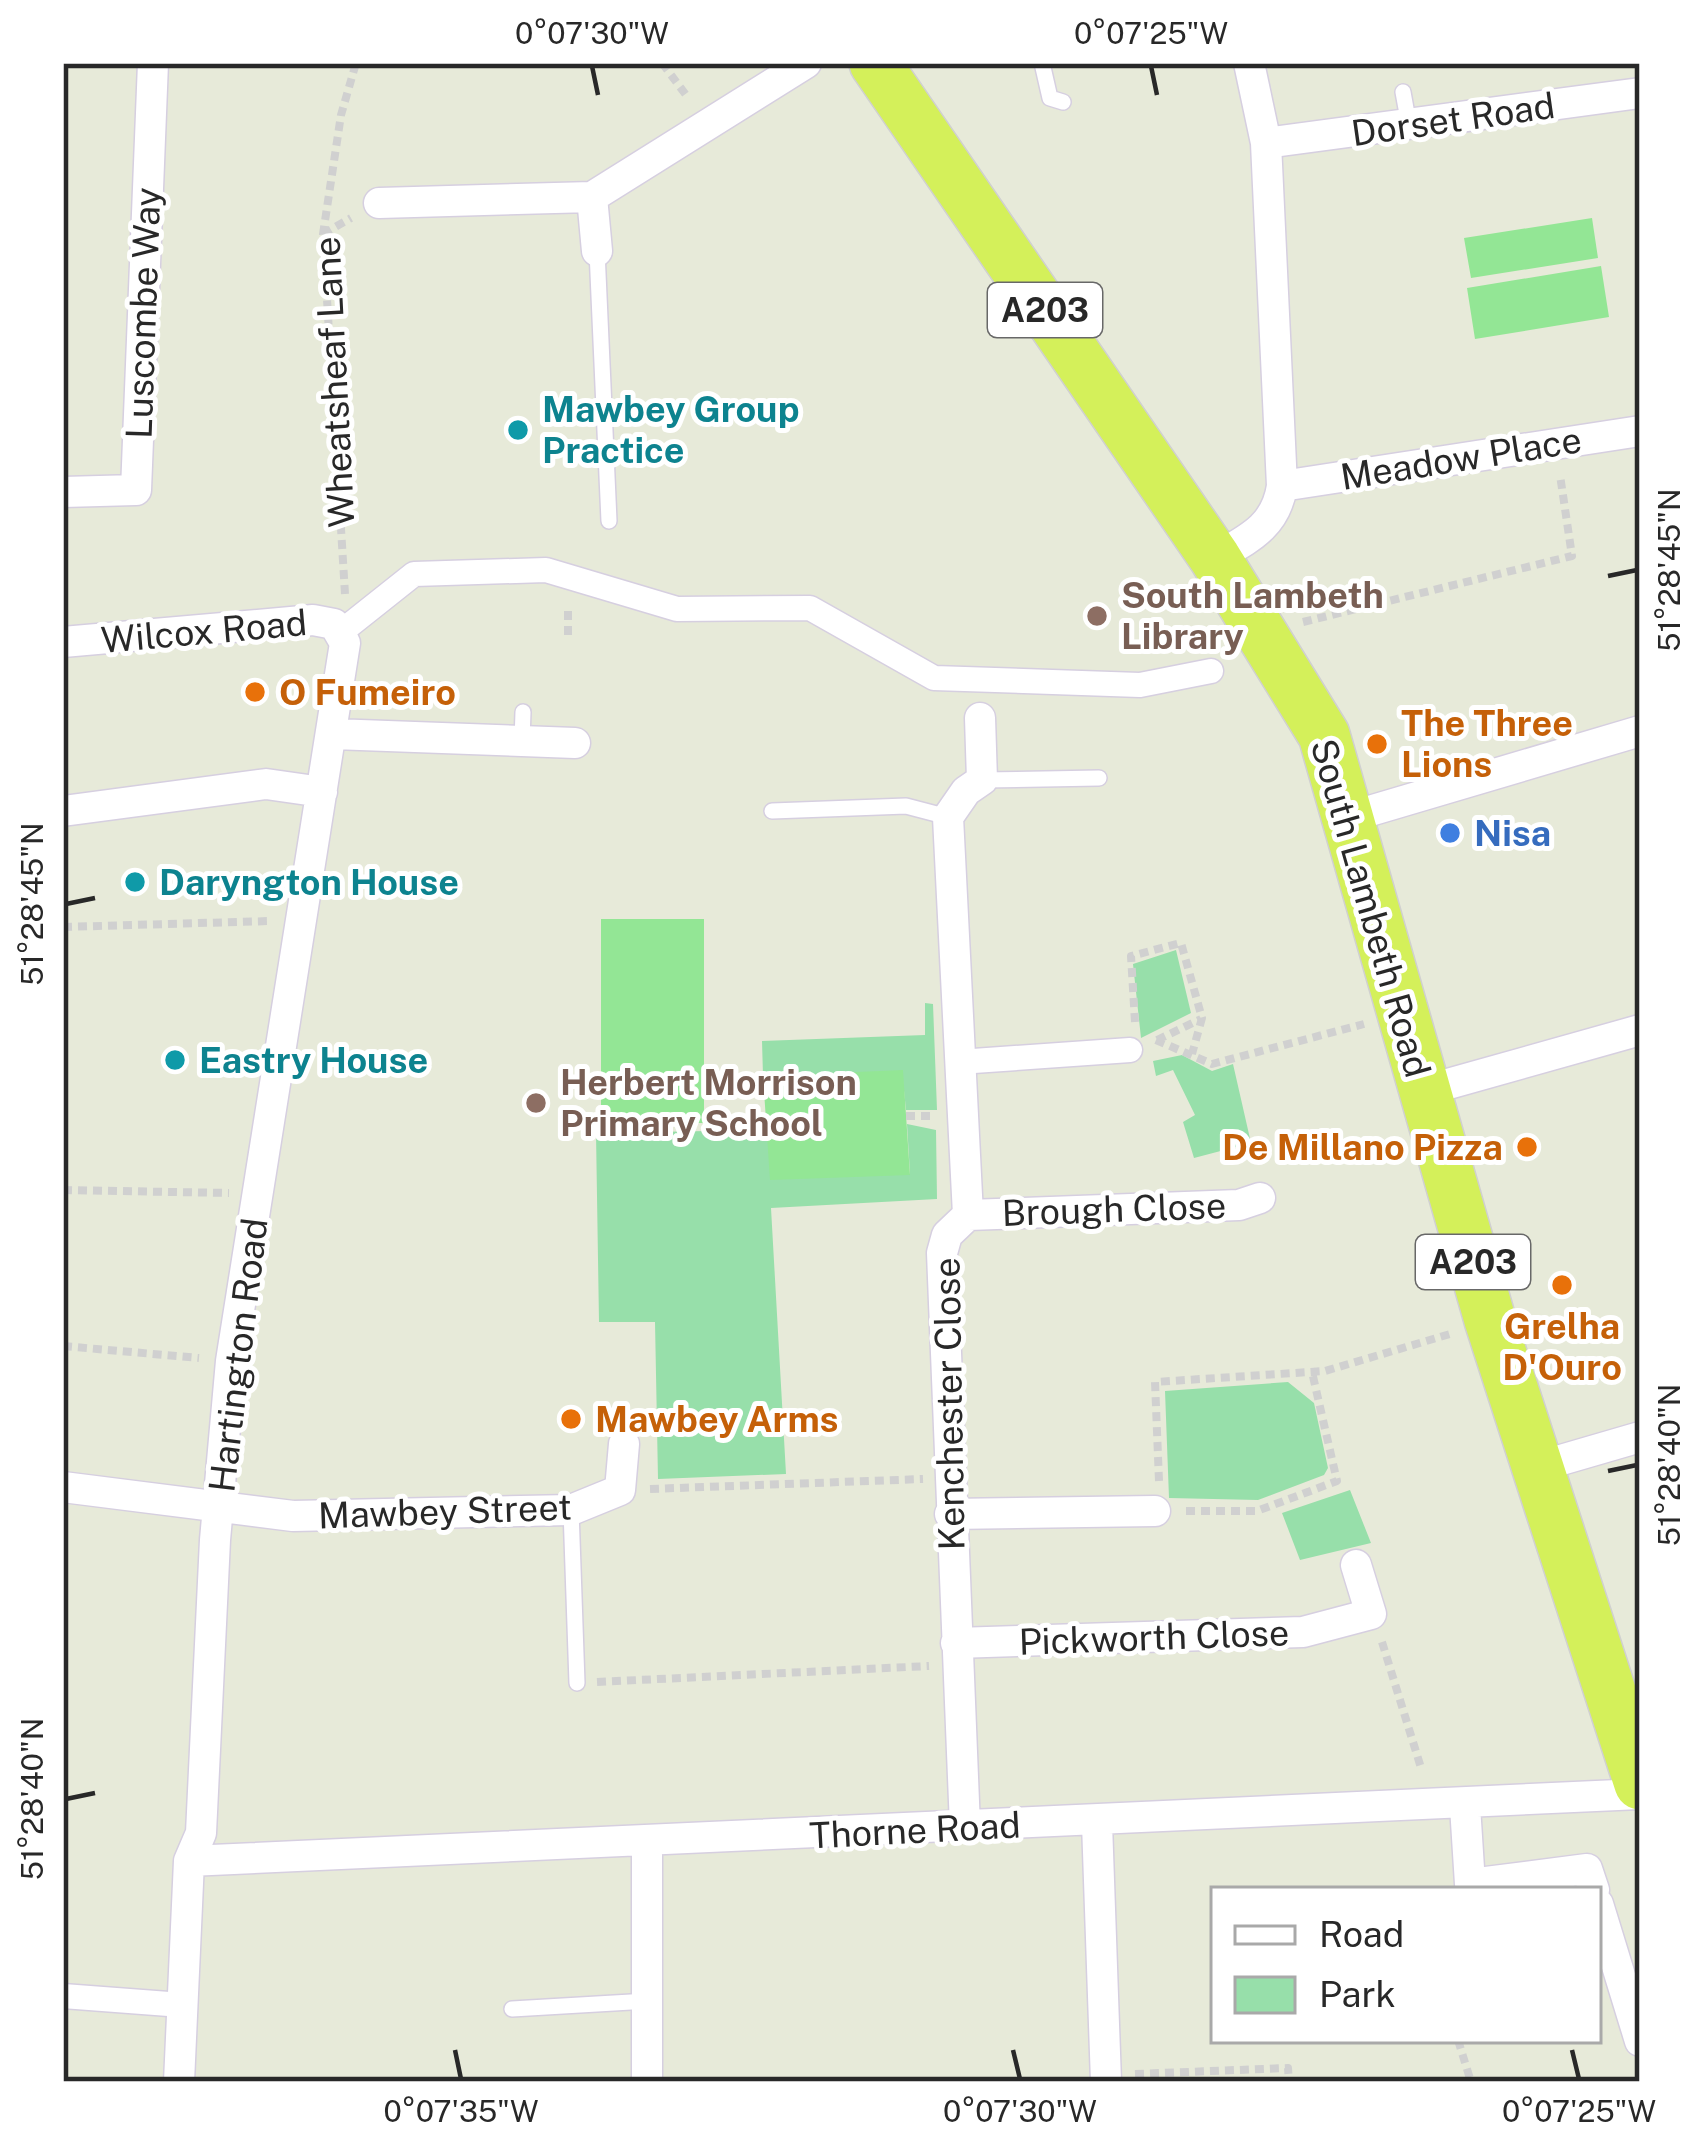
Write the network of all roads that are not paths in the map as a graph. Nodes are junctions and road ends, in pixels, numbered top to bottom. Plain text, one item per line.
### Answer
1 (153, 63) edge
2 (806, 63) edge
3 (875, 63) edge
4 (1042, 63) edge
5 (1249, 63) edge
6 (1403, 92) dead end
7 (1640, 93) edge
8 (1064, 102) dead end
9 (1409, 125) junction
10 (1267, 142) junction
11 (592, 197) junction
12 (379, 203) dead end
13 (597, 251) joint
14 (1640, 431) edge
15 (1282, 486) junction
16 (63, 492) edge
17 (609, 521) dead end
18 (1215, 558) junction
19 (341, 632) junction
20 (63, 642) edge
21 (1211, 671) dead end
22 (980, 718) dead end
23 (1640, 731) edge
24 (333, 734) junction
25 (575, 742) dead end
26 (1100, 778) dead end
27 (982, 780) junction
28 (322, 792) junction
29 (63, 811) edge
30 (772, 811) dead end
31 (948, 817) junction
32 (1346, 818) junction
33 (1640, 1030) edge
34 (1134, 1049) road end
35 (959, 1063) junction
36 (1423, 1091) junction
37 (1260, 1198) dead end
38 (968, 1215) junction
39 (1640, 1437) edge
40 (623, 1444) dead end
41 (1537, 1468) junction
42 (63, 1487) edge
43 (218, 1509) junction
44 (571, 1510) junction
45 (1155, 1511) road end
46 (950, 1514) junction
47 (1356, 1565) dead end
48 (956, 1654) junction
49 (578, 1683) road end
50 (1640, 1784) edge
51 (1640, 1794) edge
52 (1465, 1806) junction
53 (1097, 1822) junction
54 (965, 1827) junction
55 (646, 1844) junction
56 (190, 1861) junction
57 (1468, 1887) edge
58 (1593, 1887) edge
59 (1601, 1914) edge
60 (63, 1996) edge
61 (648, 2001) junction
62 (182, 2005) junction
63 (512, 2009) dead end
64 (1640, 2041) edge
65 (1105, 2079) edge
66 (179, 2082) edge
67 (647, 2082) edge

1 - 16 street, Luscombe Way
2 - 11 street
3 - 18 highway, South Lambeth Road / A203
4 - 8 lane
5 - 10 street
6 - 9 lane
7 - 9 street, Dorset Road
9 - 10 street, Dorset Road
10 - 15 street
11 - 12 street
11 - 13 street
13 - 17 lane
14 - 15 street, Meadow Place
15 - 18 street
18 - 32 highway, South Lambeth Road / A203
19 - 20 street, Wilcox Road
19 - 21 street
19 - 24 street, Hartington Road
22 - 27 street
23 - 32 street
24 - 25 street
24 - 28 street, Hartington Road
26 - 27 lane
27 - 31 street
28 - 29 street
28 - 43 street, Hartington Road
30 - 31 lane
31 - 35 street, Kenchester Close
32 - 36 highway, South Lambeth Road / A203
33 - 36 street
34 - 35 street
35 - 38 street, Kenchester Close
36 - 41 highway, South Lambeth Road / A203
37 - 38 street, Brough Close
38 - 46 street, Kenchester Close
39 - 41 street
40 - 44 street, Mawbey Street
41 - 50 highway, South Lambeth Road / A203
42 - 43 street, Mawbey Street
43 - 44 street, Mawbey Street
43 - 56 street, Hartington Road
44 - 49 lane
45 - 46 street
46 - 48 street, Kenchester Close
47 - 48 street, Pickworth Close
48 - 54 street, Kenchester Close
51 - 52 street, Thorne Road
52 - 53 street, Thorne Road
52 - 57 street
53 - 54 street, Thorne Road
53 - 65 street
54 - 55 street, Thorne Road
55 - 56 street, Thorne Road
55 - 61 street
56 - 62 street, Hartington Road
57 - 58 street
59 - 64 street
60 - 62 street
61 - 63 lane
61 - 67 street
62 - 66 street, Hartington Road

